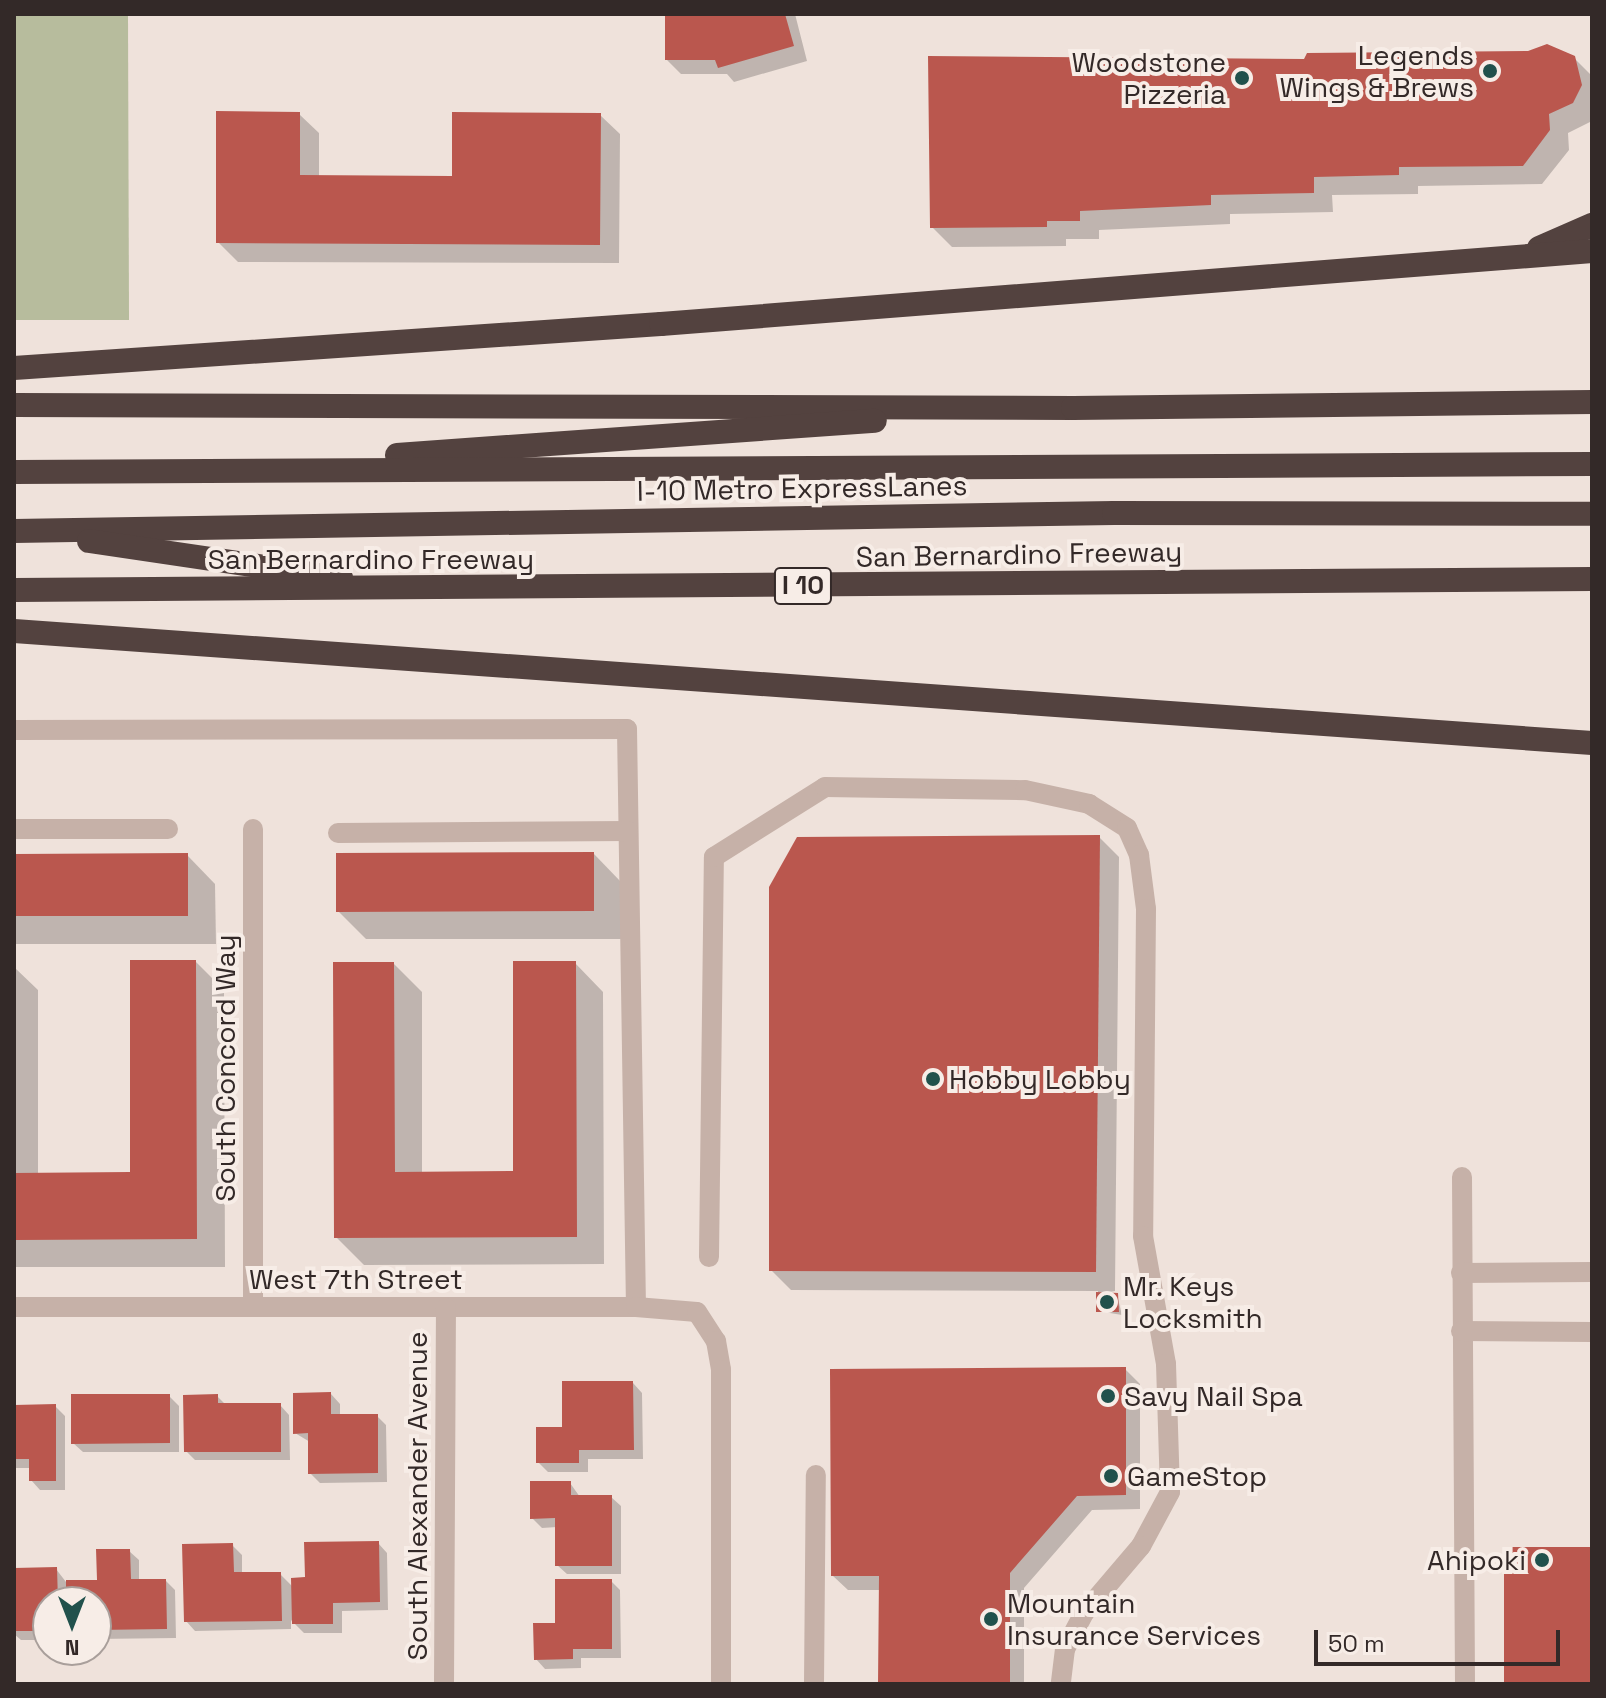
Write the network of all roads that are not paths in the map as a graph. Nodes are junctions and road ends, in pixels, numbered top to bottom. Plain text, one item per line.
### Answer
1 (1592, 225) edge
2 (1592, 251) edge
3 (1519, 256) junction
4 (14, 368) edge
5 (1592, 402) edge
6 (14, 405) edge
7 (1073, 408) junction
8 (1592, 464) edge
9 (167, 471) junction
10 (14, 472) edge
11 (1592, 514) edge
12 (14, 531) edge
13 (1592, 579) edge
14 (14, 590) edge
15 (428, 590) junction
16 (14, 631) edge
17 (14, 730) edge
18 (1592, 743) edge
19 (14, 829) edge
20 (168, 829) dead end
21 (253, 829) dead end
22 (628, 831) junction
23 (338, 833) dead end
24 (1462, 1177) dead end
25 (709, 1257) dead end
26 (1592, 1272) edge
27 (1461, 1273) junction
28 (253, 1306) junction
29 (14, 1307) edge
30 (636, 1307) junction
31 (446, 1308) junction
32 (1461, 1331) junction
33 (1592, 1332) edge
34 (816, 1475) dead end
35 (444, 1684) edge
36 (721, 1684) edge
37 (814, 1684) edge
38 (1061, 1684) edge
39 (1465, 1684) edge

1 - 3 highway
2 - 3 highway
3 - 4 highway
5 - 7 highway
6 - 7 highway
7 - 9 highway
8 - 9 highway, I-10 Metro ExpressLanes
9 - 10 highway, I-10 Metro ExpressLanes
11 - 12 highway, I-10 Metro ExpressLanes
12 - 15 highway
13 - 15 highway, San Bernardino Freeway / I 10
14 - 15 highway, San Bernardino Freeway / I 10
16 - 18 highway
17 - 22 street
19 - 20 street
21 - 28 street, South Concord Way
22 - 23 street
22 - 30 street
24 - 27 street
25 - 38 street
26 - 27 street
27 - 32 street
28 - 29 street, West 7th Street
28 - 31 street, West 7th Street
30 - 31 street, West 7th Street
30 - 36 street, West 7th Street
31 - 35 street, South Alexander Avenue
32 - 33 street
32 - 39 street
34 - 37 street

